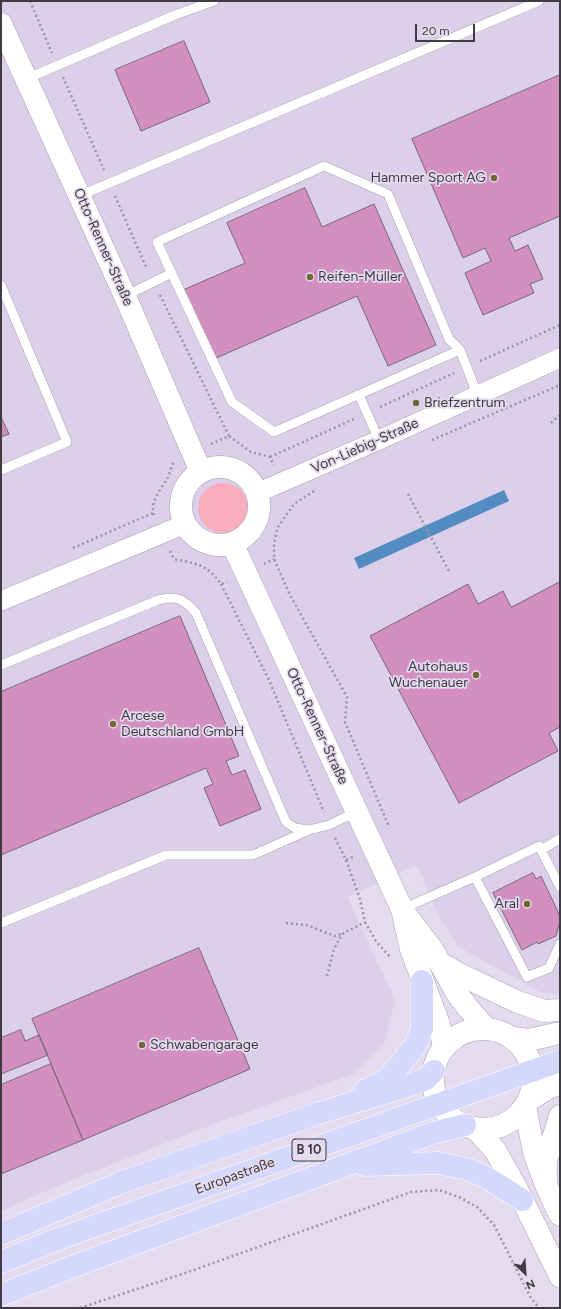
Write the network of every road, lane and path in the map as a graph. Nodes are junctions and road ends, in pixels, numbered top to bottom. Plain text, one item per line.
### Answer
1 (30, 1) edge
2 (214, 1) edge
3 (539, 1) edge
4 (1, 24) edge
5 (58, 65) junction
6 (26, 79) junction
7 (110, 184) junction
8 (80, 196) junction
9 (172, 274) junction
10 (153, 282) junction
11 (1, 285) edge
12 (125, 296) junction
13 (560, 325) edge
14 (460, 350) junction
15 (560, 358) edge
16 (466, 368) junction
17 (560, 385) edge
18 (359, 395) junction
19 (478, 396) junction
20 (367, 413) junction
21 (560, 415) edge
22 (551, 423) dead end
23 (229, 436) junction
24 (379, 440) junction
25 (431, 440) dead end
26 (192, 452) junction
27 (270, 457) junction
28 (1, 470) edge
29 (201, 472) junction
30 (282, 482) junction
31 (317, 489) dead end
32 (257, 493) junction
33 (408, 494) dead end
34 (294, 504) junction
35 (153, 513) junction
36 (185, 524) junction
37 (162, 533) junction
38 (232, 543) junction
39 (66, 550) dead end
40 (274, 559) junction
41 (246, 573) junction
42 (450, 573) dead end
43 (221, 584) junction
44 (1, 601) edge
45 (1, 665) edge
46 (356, 812) junction
47 (329, 825) junction
48 (309, 830) junction
49 (391, 831) dead end
50 (560, 839) edge
51 (373, 848) junction
52 (541, 850) junction
53 (346, 860) junction
54 (475, 877) junction
55 (560, 887) edge
56 (402, 910) junction
57 (1, 923) edge
58 (286, 923) dead end
59 (342, 934) junction
60 (560, 944) edge
61 (440, 963) junction
62 (327, 976) dead end
63 (422, 981) junction
64 (560, 1010) edge
65 (486, 1028) junction
66 (560, 1032) edge
67 (513, 1038) junction
68 (444, 1047) junction
69 (560, 1061) edge
70 (434, 1071) junction
71 (560, 1084) edge
72 (527, 1103) junction
73 (316, 1114) junction
74 (560, 1116) edge
75 (470, 1127) junction
76 (347, 1166) junction
77 (546, 1185) junction
78 (522, 1200) junction
79 (560, 1215) edge
80 (1, 1234) edge
81 (1, 1262) edge
82 (560, 1276) edge
83 (1, 1294) edge
84 (80, 1308) edge
85 (539, 1308) edge

1 - 5 path
2 - 5 lane
3 - 7 lane
4 - 6 street, Otto-Renner-Straße
5 - 6 lane
5 - 7 path
6 - 8 street, Otto-Renner-Straße
7 - 8 lane
7 - 10 path
8 - 12 street, Otto-Renner-Straße
9 - 10 lane
9 - 14 lane
9 - 18 lane
10 - 12 lane
10 - 23 path
11 - 28 lane
12 - 26 street, Otto-Renner-Straße
13 - 16 path
14 - 16 lane
14 - 18 lane
15 - 19 street, Von-Liebig-Straße
16 - 19 lane
16 - 20 path
17 - 25 path
18 - 20 lane
19 - 24 street, Von-Liebig-Straße
20 - 24 lane
20 - 27 path
21 - 22 path
23 - 26 path
23 - 27 path
24 - 30 street, Von-Liebig-Straße
26 - 29 street, Otto-Renner-Straße
26 - 35 path
27 - 30 path
29 - 32 street
29 - 36 street
30 - 32 street, Von-Liebig-Straße
30 - 34 path
31 - 34 path
32 - 38 street
33 - 42 path
34 - 40 path
35 - 37 path
35 - 39 path
36 - 37 street
36 - 38 street
37 - 43 path
37 - 44 street
38 - 41 street, Otto-Renner-Straße
40 - 41 path
40 - 49 path
41 - 43 path
41 - 46 street, Otto-Renner-Straße
43 - 47 path
45 - 48 lane
46 - 47 lane
46 - 51 street, Otto-Renner-Straße
47 - 48 lane
47 - 53 path
48 - 57 lane
50 - 52 lane
51 - 53 path
51 - 56 street, Otto-Renner-Straße
52 - 54 lane
52 - 55 lane
53 - 59 path
54 - 56 lane
54 - 60 lane
56 - 61 street, Otto-Renner-Straße
56 - 63 street, Otto-Renner-Straße
58 - 59 path
59 - 62 path
61 - 64 street
61 - 65 street, Otto-Renner-Straße
63 - 68 street, Otto-Renner-Straße
63 - 73 highway, B 10
65 - 67 street
65 - 68 street
66 - 67 street
67 - 72 street
68 - 70 street
69 - 81 highway, Europastraße / B 10, bridge
70 - 73 highway, B 10
70 - 75 street
71 - 72 street
72 - 75 street
72 - 77 street
73 - 80 highway, B 10
74 - 77 street
75 - 76 highway
75 - 78 street
76 - 78 highway
76 - 83 highway
77 - 79 street
78 - 82 street
84 - 85 path

